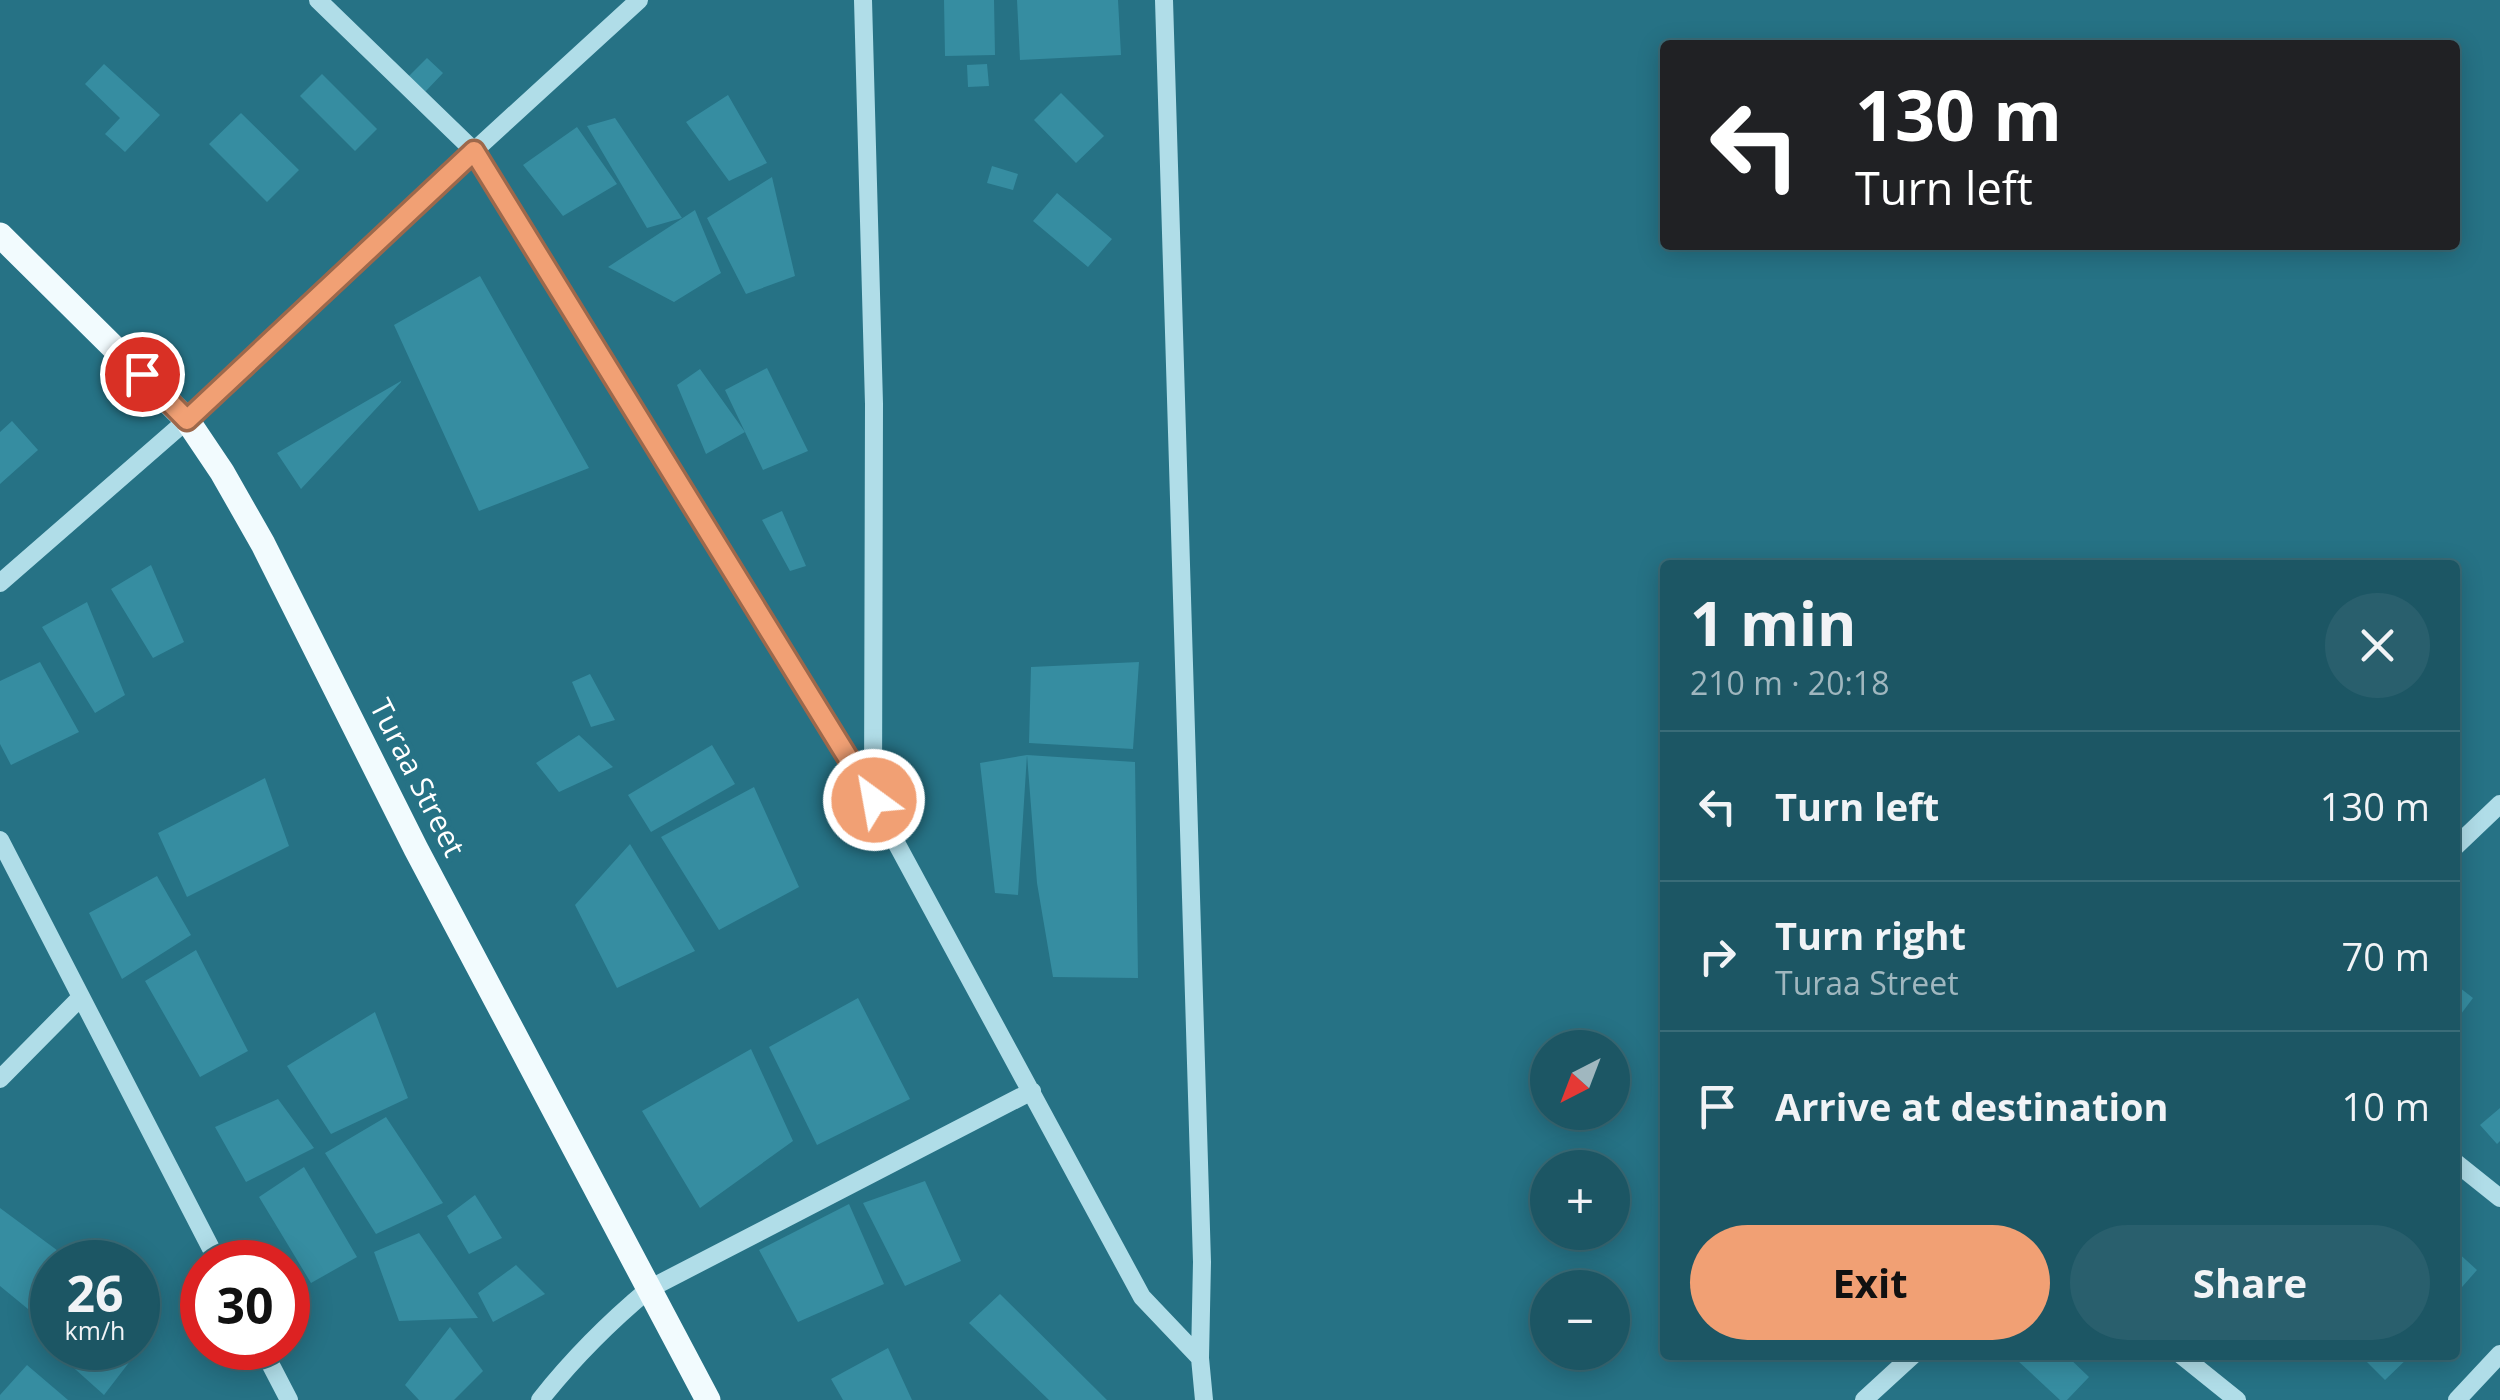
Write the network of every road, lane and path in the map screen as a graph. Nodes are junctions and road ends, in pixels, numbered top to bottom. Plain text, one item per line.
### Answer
1 (318, 0) edge
2 (639, 0) edge
3 (863, 0) edge
4 (1164, 0) edge
5 (474, 151) junction
6 (0, 235) edge
7 (187, 420) junction
8 (0, 583) edge
9 (874, 800) junction
10 (2500, 804) edge
11 (0, 840) edge
12 (2460, 842) edge
13 (81, 997) junction
14 (0, 1080) edge
15 (1032, 1092) junction
16 (2460, 1166) edge
17 (2500, 1198) edge
18 (207, 1240) edge
19 (649, 1289) junction
20 (2500, 1354) edge
21 (1200, 1358) junction
22 (1907, 1360) edge
23 (2187, 1360) edge
24 (274, 1370) edge
25 (290, 1400) edge
26 (540, 1400) edge
27 (708, 1400) edge
28 (1204, 1400) edge
29 (1864, 1400) edge
30 (2237, 1400) edge
31 (2457, 1400) edge

1 - 5 street
2 - 5 street
3 - 9 street
4 - 21 street
5 - 7 street
5 - 9 street
6 - 7 main road, Turaa Street
7 - 8 street
7 - 19 main road, Turaa Street
9 - 15 street
10 - 12 street
11 - 13 street
13 - 14 street
13 - 18 street
15 - 19 street
15 - 21 street
16 - 17 street
19 - 26 street
19 - 27 main road, Turaa Street
20 - 31 street
21 - 28 street
22 - 29 street
23 - 30 street
24 - 25 street

